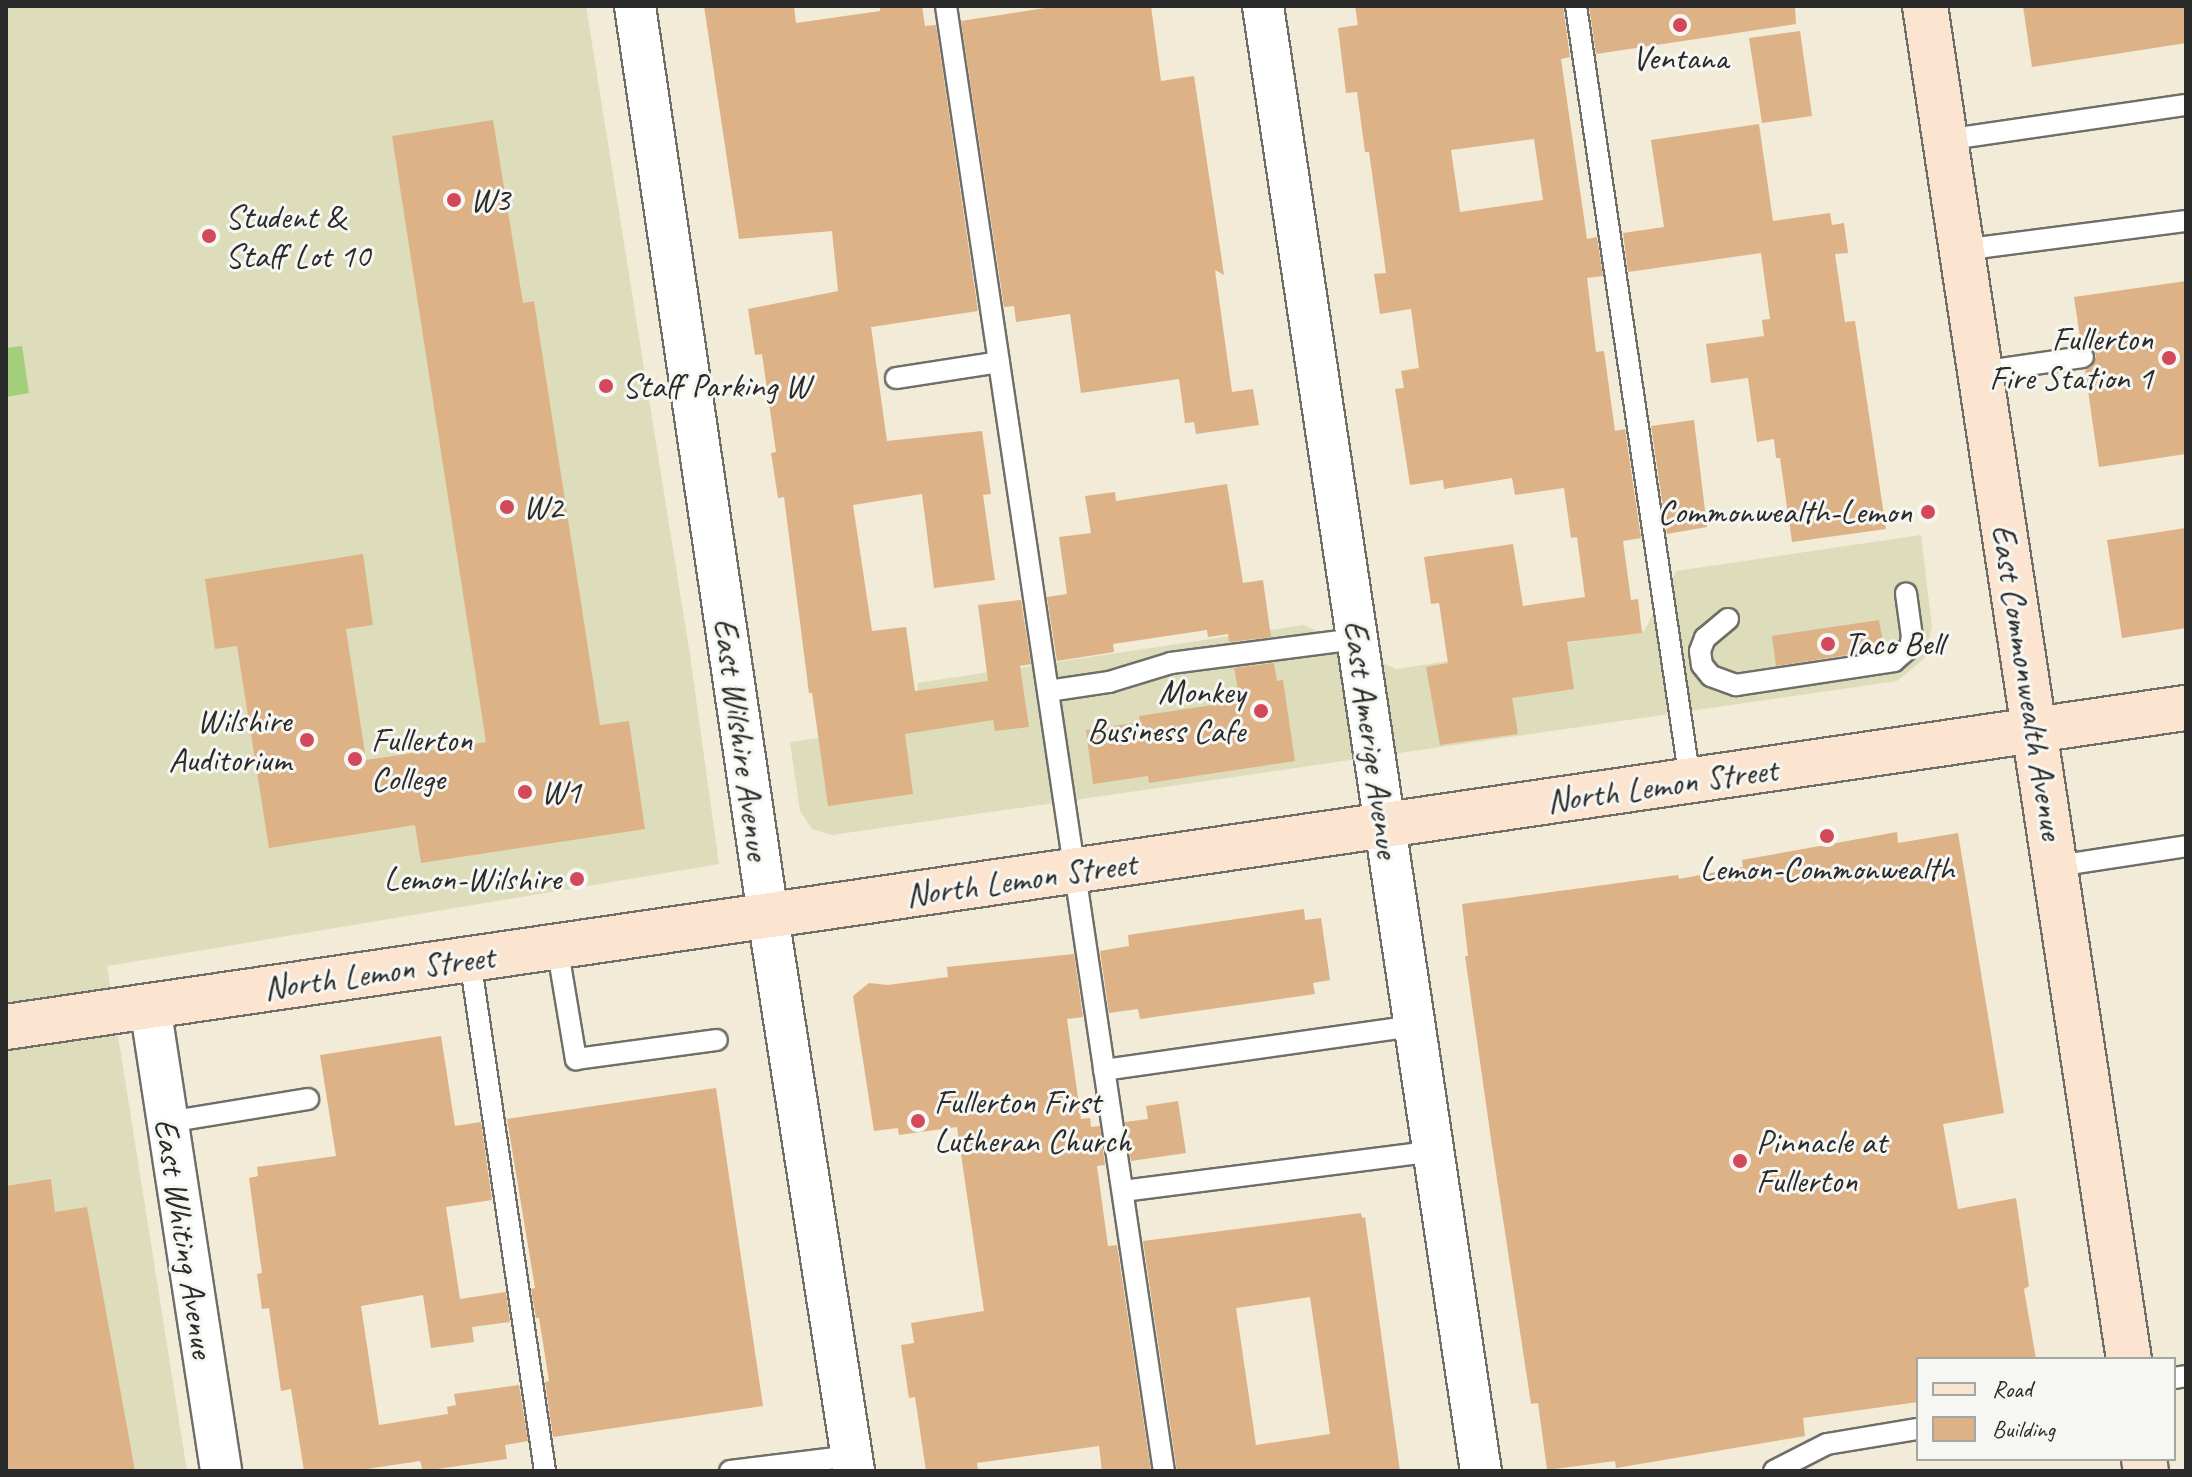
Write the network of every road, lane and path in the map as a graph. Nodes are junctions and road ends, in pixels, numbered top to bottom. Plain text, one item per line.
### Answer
1 (635, 6) edge
2 (946, 6) edge
3 (1263, 6) edge
4 (1576, 6) edge
5 (1925, 6) edge
6 (2186, 105) edge
7 (1945, 140) junction
8 (2186, 221) edge
9 (1962, 250) junction
10 (2083, 357) dead end
11 (999, 362) junction
12 (1980, 372) junction
13 (896, 378) dead end
14 (1906, 593) dead end
15 (1728, 619) dead end
16 (1357, 639) junction
17 (1048, 691) junction
18 (2186, 708) edge
19 (2035, 731) junction
20 (1690, 781) junction
21 (1385, 826) junction
22 (2186, 846) edge
23 (2056, 866) junction
24 (1075, 871) junction
25 (768, 916) junction
26 (557, 946) junction
27 (470, 959) junction
28 (150, 1006) junction
29 (1415, 1026) junction
30 (6, 1027) edge
31 (717, 1040) dead end
32 (1104, 1070) junction
33 (308, 1099) dead end
34 (168, 1122) junction
35 (1434, 1151) junction
36 (1123, 1191) junction
37 (2129, 1357) edge
38 (1916, 1429) edge
39 (853, 1464) edge
40 (1795, 1466) edge
41 (221, 1471) edge
42 (545, 1471) edge
43 (730, 1471) edge
44 (1164, 1471) edge
45 (1481, 1471) edge
46 (1774, 1471) edge

1 - 25 street, East Wilshire Avenue
2 - 11 lane
3 - 16 street, East Amerige Avenue
4 - 20 lane
5 - 7 street, East Commonwealth Avenue
6 - 7 lane
7 - 9 street, East Commonwealth Avenue
8 - 9 lane
9 - 12 street, East Commonwealth Avenue
10 - 12 lane
11 - 13 lane
11 - 17 lane
12 - 19 street, East Commonwealth Avenue
14 - 15 lane
16 - 17 lane
16 - 21 street, East Amerige Avenue
17 - 24 lane
18 - 19 street, North Lemon Street
19 - 20 street, North Lemon Street
19 - 23 street, East Commonwealth Avenue
20 - 21 street, North Lemon Street
21 - 24 street, North Lemon Street
21 - 29 street, East Amerige Avenue
22 - 23 lane
23 - 37 street, East Commonwealth Avenue
24 - 25 street, North Lemon Street
24 - 32 lane
25 - 26 street, North Lemon Street
25 - 39 street, East Wilshire Avenue
26 - 27 street, North Lemon Street
26 - 31 lane
27 - 28 street, North Lemon Street
27 - 42 lane
28 - 30 street, North Lemon Street
28 - 34 street, East Whiting Avenue
29 - 32 lane
29 - 35 street, East Amerige Avenue
32 - 36 lane
33 - 34 lane
34 - 41 street, East Whiting Avenue
35 - 36 lane
35 - 45 street, East Amerige Avenue
36 - 44 lane
38 - 40 lane
39 - 43 lane
40 - 46 lane

